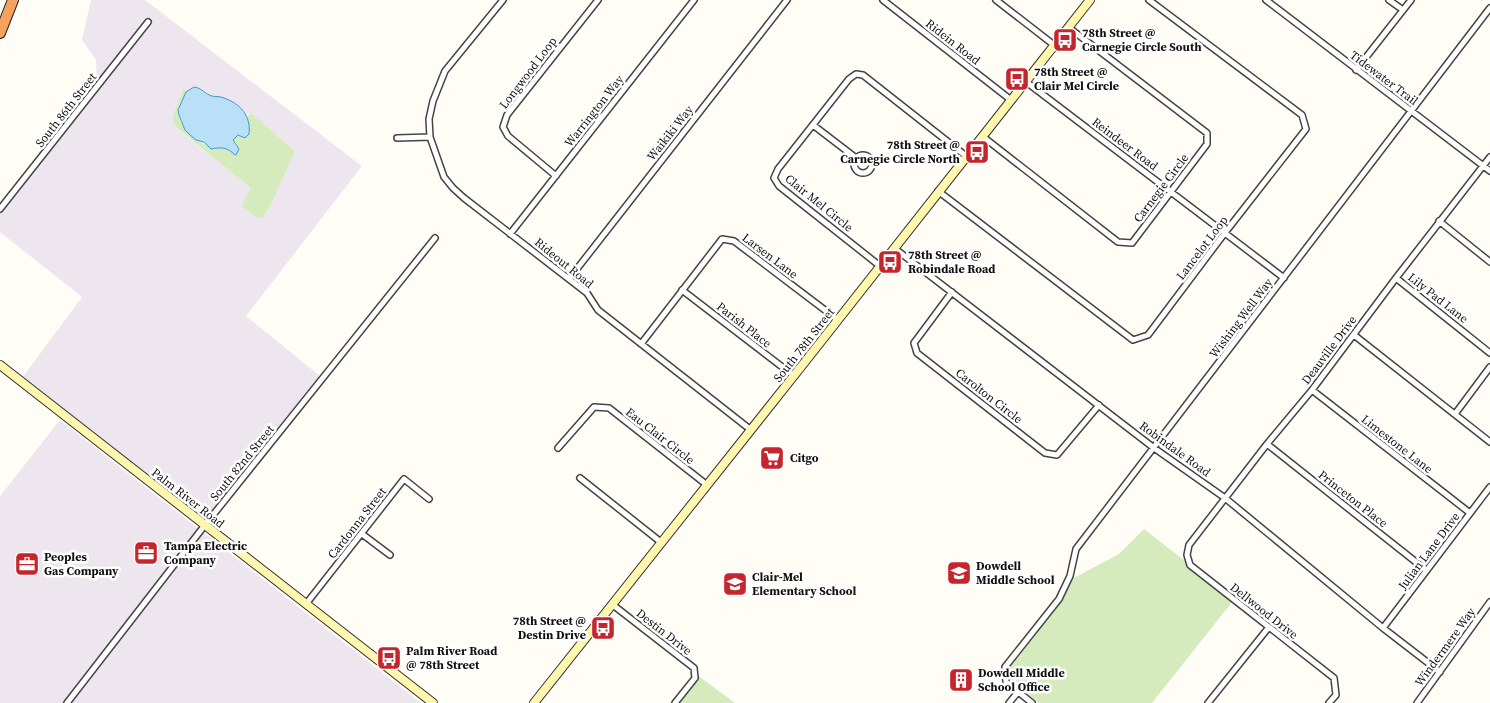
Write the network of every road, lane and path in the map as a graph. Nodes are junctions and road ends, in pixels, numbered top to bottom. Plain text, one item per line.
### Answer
1 (13, 0) edge
2 (503, 0) edge
3 (598, 0) edge
4 (694, 0) edge
5 (787, 0) edge
6 (883, 0) edge
7 (996, 0) edge
8 (1090, 0) edge
9 (1149, 0) edge
10 (1266, 0) edge
11 (1389, 0) edge
12 (1411, 0) edge
13 (1490, 8) edge
14 (1403, 10) junction
15 (148, 22) dead end
16 (1068, 27) junction
17 (0, 33) edge
18 (1054, 45) junction
19 (1356, 70) junction
20 (1025, 82) junction
21 (1010, 100) junction
22 (1412, 111) junction
23 (813, 125) junction
24 (982, 136) junction
25 (430, 137) junction
26 (397, 138) dead end
27 (966, 156) junction
28 (1490, 157) edge
29 (856, 158) dead end
30 (1483, 166) junction
31 (1490, 171) edge
32 (556, 176) junction
33 (938, 191) junction
34 (1171, 192) junction
35 (0, 209) edge
36 (1439, 222) junction
37 (510, 234) junction
38 (1224, 234) junction
39 (435, 238) dead end
40 (894, 248) junction
41 (1490, 262) edge
42 (880, 266) junction
43 (569, 278) junction
44 (1284, 278) junction
45 (1396, 278) junction
46 (682, 290) junction
47 (952, 292) junction
48 (838, 320) junction
49 (1354, 335) junction
50 (640, 344) junction
51 (1490, 353) edge
52 (0, 365) edge
53 (1490, 367) edge
54 (794, 376) junction
55 (1312, 390) junction
56 (1099, 405) junction
57 (1455, 414) junction
58 (751, 430) junction
59 (1490, 442) edge
60 (1267, 444) junction
61 (558, 448) dead end
62 (1154, 448) junction
63 (580, 478) dead end
64 (707, 485) junction
65 (1490, 486) edge
66 (1225, 498) junction
67 (429, 499) dead end
68 (1470, 513) junction
69 (205, 525) junction
70 (362, 534) junction
71 (662, 542) junction
72 (1187, 555) joint
73 (390, 556) dead end
74 (1426, 570) junction
75 (1490, 602) edge
76 (306, 604) junction
77 (613, 605) junction
78 (1269, 627) junction
79 (1384, 628) junction
80 (1440, 672) junction
81 (1018, 692) junction
82 (67, 703) edge
83 (433, 703) edge
84 (534, 703) edge
85 (675, 703) edge
86 (1009, 703) edge
87 (1032, 703) edge
88 (1208, 703) edge
89 (1329, 703) edge
90 (1417, 703) edge

1 - 17 highway
2 - 25 street
3 - 32 street, Longwood Loop
4 - 32 street, Warrington Way
5 - 43 street, Waikiki Way
6 - 21 street, Ridein Road
7 - 18 street
8 - 16 street, South 78th Street
9 - 38 street, Lancelot Loop
10 - 19 street, Tidewater Trail
11 - 14 street
12 - 14 street
13 - 22 street, Wishing Well Way
14 - 19 street
15 - 35 street, South 86th Street
16 - 18 street, South 78th Street
16 - 34 street, Carnegie Circle
18 - 20 street, South 78th Street
19 - 22 street, Tidewater Trail
20 - 21 street, South 78th Street
20 - 34 street, Reindeer Road
21 - 24 street, South 78th Street
22 - 30 street, Tidewater Trail
22 - 44 street, Wishing Well Way
23 - 27 street, Clair Mel Circle
23 - 29 street
23 - 42 street, Clair Mel Circle
24 - 27 street, South 78th Street
24 - 34 street, Carnegie Circle
25 - 26 street
25 - 37 street, Rideout Road
27 - 33 street, South 78th Street
28 - 30 street, Deauville Drive
30 - 31 street, Tidewater Trail
30 - 36 street, Deauville Drive
32 - 37 street, Warrington Way
33 - 38 street, Lancelot Loop
33 - 40 street, South 78th Street
34 - 38 street, Reindeer Road
36 - 41 street
36 - 45 street, Deauville Drive
37 - 43 street, Rideout Road
38 - 44 street, Reindeer Road
39 - 69 street, South 82nd Street
40 - 42 street, South 78th Street
40 - 47 street, Robindale Road
42 - 48 street, South 78th Street
43 - 50 street, Rideout Road
44 - 62 street, Wishing Well Way
45 - 49 street, Deauville Drive
45 - 51 street, Lily Pad Lane
46 - 48 street, Larsen Lane
46 - 50 street, Larsen Lane
46 - 54 street, Parish Place
47 - 56 street, Robindale Road
47 - 56 street, Carolton Circle
48 - 54 street, South 78th Street
49 - 55 street, Deauville Drive
49 - 57 street
50 - 58 street, Rideout Road
52 - 69 street, Palm River Road
53 - 57 street
54 - 58 street, South 78th Street
55 - 60 street, Deauville Drive
55 - 68 street, Limestone Lane
56 - 62 street, Robindale Road
57 - 59 street
58 - 64 street, South 78th Street
60 - 66 street, Deauville Drive
60 - 74 street, Princeton Place
61 - 64 street, Eau Clair Circle
62 - 66 street, Robindale Road
62 - 81 street, Wishing Well Way
63 - 71 street
64 - 71 street, South 78th Street
65 - 68 street, Julian Lane Drive
66 - 72 street, Deauville Drive
66 - 79 street, Robindale Road
67 - 70 street, Cardonna Street
68 - 74 street, Julian Lane Drive
69 - 76 street, Palm River Road
69 - 82 street, South 82nd Street
70 - 73 street
70 - 76 street, Cardonna Street
71 - 77 street, South 78th Street
72 - 78 street, Dellwood Drive
74 - 79 street, Julian Lane Drive
75 - 80 street, Windermere Way
76 - 83 street, Palm River Road
77 - 84 street, South 78th Street
77 - 85 street, Destin Drive
78 - 88 street
78 - 89 street, Dellwood Drive
79 - 80 street, Robindale Road
80 - 90 street, Windermere Way
81 - 86 street
81 - 87 street, Wishing Well Way

